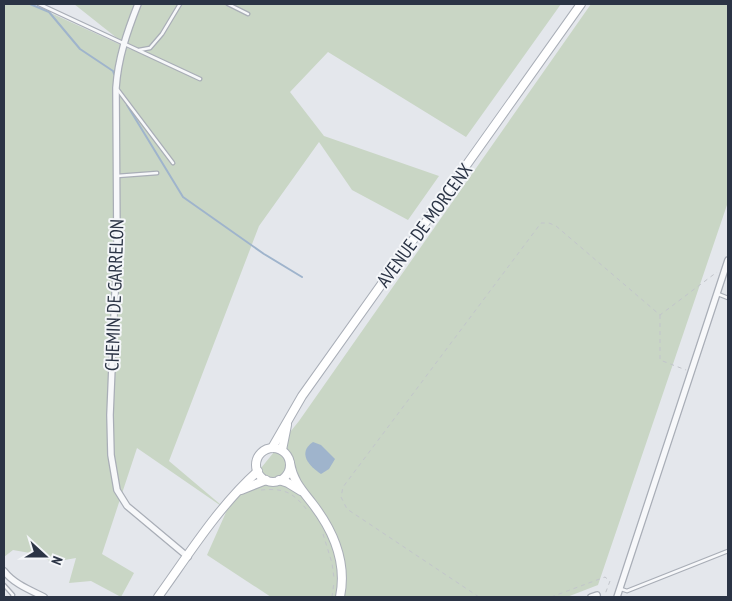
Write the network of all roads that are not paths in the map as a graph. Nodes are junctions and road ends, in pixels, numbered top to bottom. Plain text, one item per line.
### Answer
1 (39, 4) edge
2 (138, 4) edge
3 (180, 4) edge
4 (228, 4) edge
5 (581, 4) edge
6 (248, 14) dead end
7 (123, 42) junction
8 (138, 50) junction
9 (200, 79) dead end
10 (116, 88) junction
11 (173, 163) dead end
12 (157, 173) dead end
13 (117, 176) junction
14 (727, 262) edge
15 (717, 294) junction
16 (728, 298) edge
17 (288, 418) junction
18 (272, 448) junction
19 (282, 450) junction
20 (290, 463) junction
21 (258, 471) junction
22 (266, 480) junction
23 (280, 480) junction
24 (237, 492) junction
25 (303, 492) junction
26 (728, 550) edge
27 (188, 556) junction
28 (4, 571) edge
29 (4, 585) edge
30 (620, 589) junction
31 (12, 597) edge
32 (44, 597) edge
33 (158, 597) edge
34 (340, 597) edge
35 (617, 597) edge

1 - 7 lane
2 - 7 street, CHEMIN DE GARRELON
3 - 8 lane
4 - 6 lane
5 - 17 main road, AVENUE DE MORCENX
7 - 8 lane
7 - 10 street, CHEMIN DE GARRELON
8 - 9 lane
10 - 11 lane
10 - 13 street, CHEMIN DE GARRELON
12 - 13 lane
13 - 27 street, CHEMIN DE GARRELON
14 - 15 street
15 - 16 lane
15 - 30 street
17 - 18 main road, AVENUE DE MORCENX
17 - 19 main road
18 - 19 main road
18 - 21 main road
19 - 20 main road
20 - 23 main road
20 - 25 main road
21 - 22 main road
21 - 24 main road
22 - 23 main road
22 - 24 main road
23 - 25 main road
24 - 27 main road
25 - 34 main road
26 - 30 lane
27 - 33 main road
28 - 32 street
29 - 31 lane
30 - 35 street

